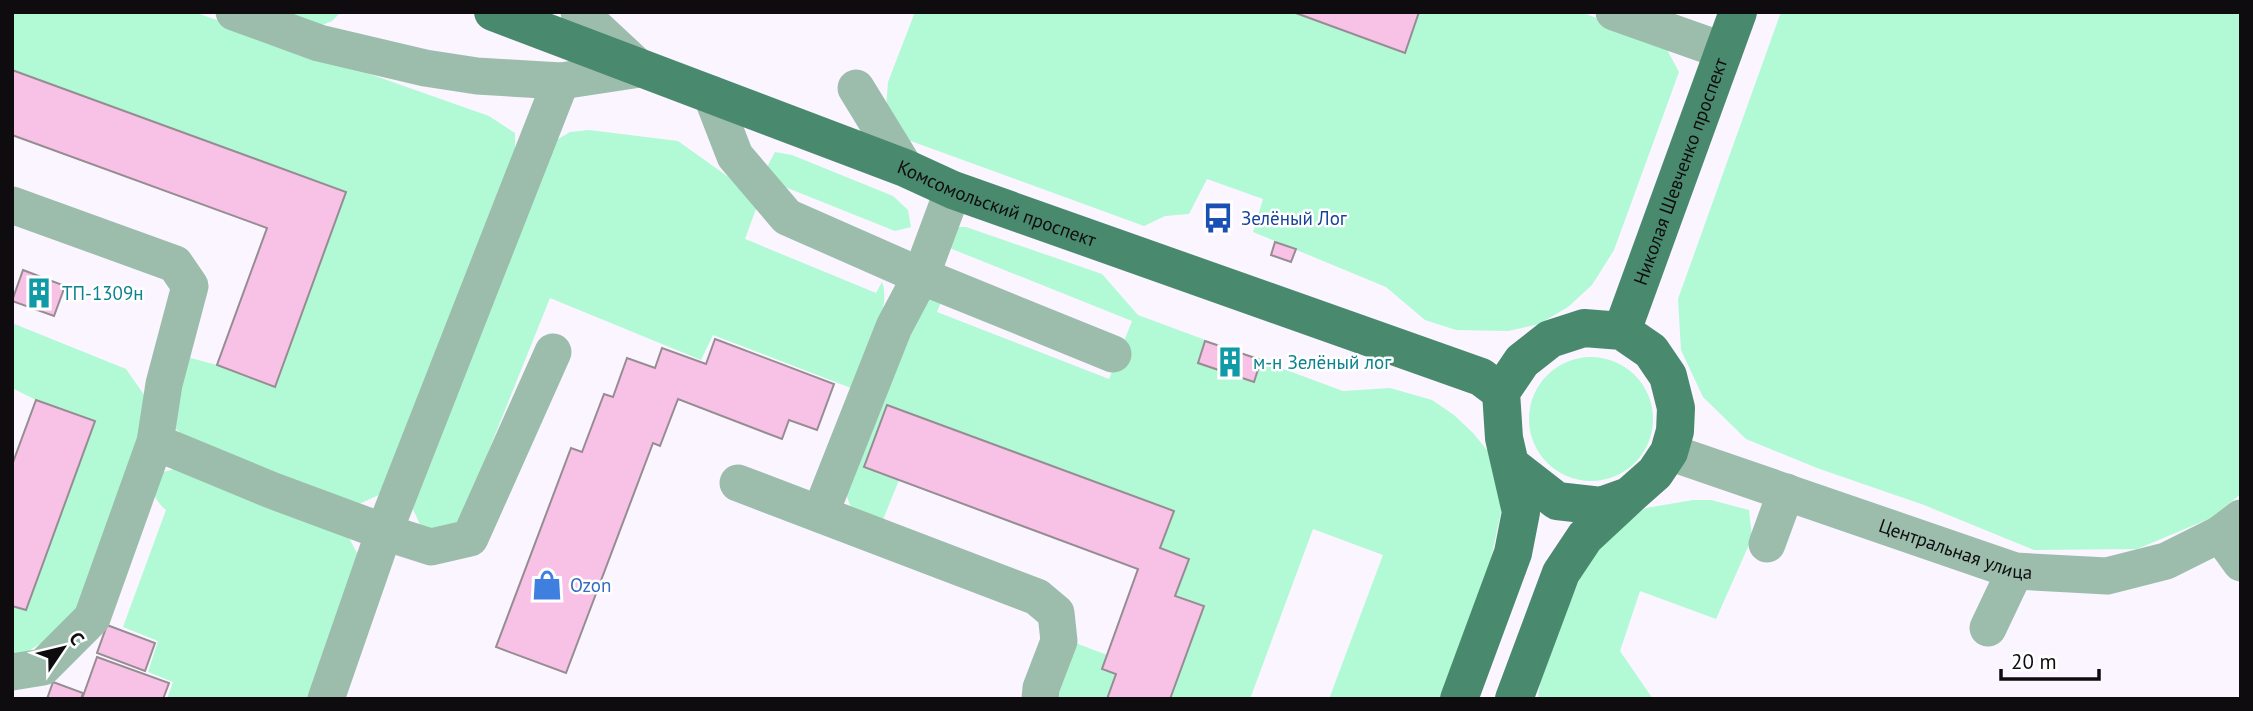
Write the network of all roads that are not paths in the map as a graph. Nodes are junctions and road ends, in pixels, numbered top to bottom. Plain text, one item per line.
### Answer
1 (234, 12) edge
2 (493, 12) edge
3 (1614, 12) edge
4 (1738, 12) edge
5 (584, 13) edge
6 (1724, 51) junction
7 (640, 69) junction
8 (561, 81) junction
9 (856, 88) dead end
10 (711, 94) junction
11 (905, 168) junction
12 (953, 190) junction
13 (12, 205) edge
14 (921, 276) junction
15 (1622, 331) junction
16 (553, 352) dead end
17 (1113, 354) dead end
18 (1501, 392) junction
19 (155, 442) junction
20 (1670, 452) junction
21 (1512, 466) junction
22 (738, 483) dead end
23 (1786, 492) junction
24 (1629, 496) junction
25 (820, 514) junction
26 (384, 532) junction
27 (2234, 538) edge
28 (1767, 544) dead end
29 (2015, 571) junction
30 (1988, 628) dead end
31 (12, 672) edge
32 (326, 699) edge
33 (1040, 699) edge
34 (1459, 699) edge
35 (1514, 699) edge

1 - 8 street
2 - 7 main road, Комсомольский проспект
3 - 6 street
4 - 6 main road, Николая Шевченко проспект
5 - 7 street
6 - 15 main road, Николая Шевченко проспект
7 - 8 street
7 - 10 main road, Комсомольский проспект
8 - 26 street
9 - 11 street
10 - 11 main road, Комсомольский проспект
10 - 14 street
11 - 12 main road, Комсомольский проспект
12 - 14 street
12 - 18 main road, Комсомольский проспект
13 - 19 street
14 - 17 street
14 - 25 street
15 - 18 main road
15 - 20 main road
16 - 26 street
18 - 21 main road
19 - 26 street
19 - 31 street
20 - 23 street, Центральная улица
20 - 24 main road
21 - 24 main road
21 - 34 main road
22 - 25 street
23 - 28 street
23 - 29 street, Центральная улица
24 - 35 main road
25 - 33 street
26 - 32 street
27 - 29 street, Центральная улица
29 - 30 street

